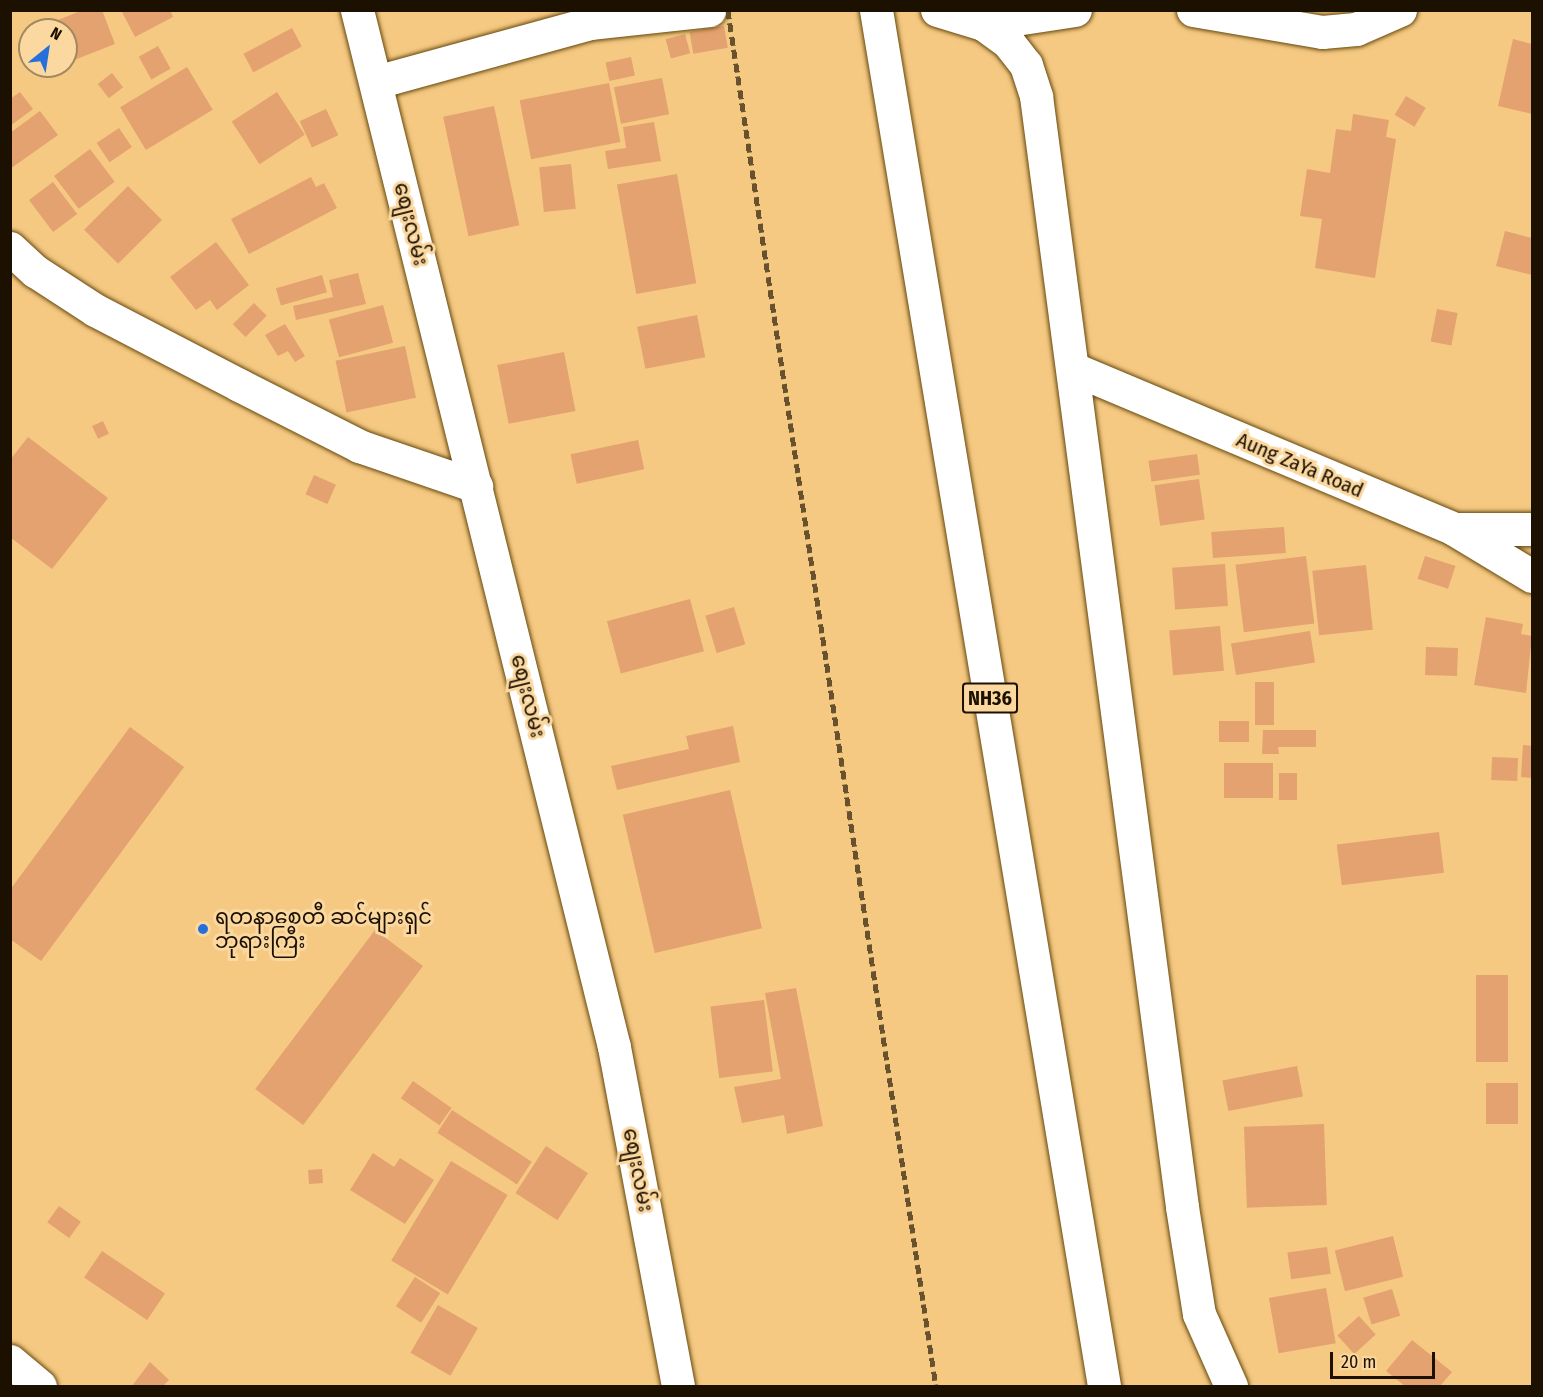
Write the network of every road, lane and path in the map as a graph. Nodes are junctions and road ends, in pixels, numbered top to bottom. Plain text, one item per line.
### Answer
1 (357, 10) edge
2 (709, 10) edge
3 (876, 10) edge
4 (937, 10) edge
5 (1075, 10) edge
6 (1193, 10) edge
7 (1400, 10) edge
8 (983, 24) junction
9 (376, 82) junction
10 (10, 248) edge
11 (1074, 369) junction
12 (476, 486) junction
13 (1533, 528) edge
14 (1454, 529) junction
15 (1533, 576) edge
16 (10, 1361) edge
17 (40, 1386) edge
18 (678, 1386) edge
19 (1104, 1386) edge
20 (1231, 1386) edge

1 - 9 main road, စျေးလမ်း
2 - 9 main road
3 - 19 main road, NH36
4 - 8 main road
5 - 8 main road
6 - 7 main road
8 - 11 main road
9 - 12 main road, စျေးလမ်း
10 - 12 main road
11 - 14 main road, Aung ZaYa Road
11 - 20 main road
12 - 18 main road, စျေးလမ်း
13 - 14 main road, Aung ZaYa Road
14 - 15 main road
16 - 17 main road

